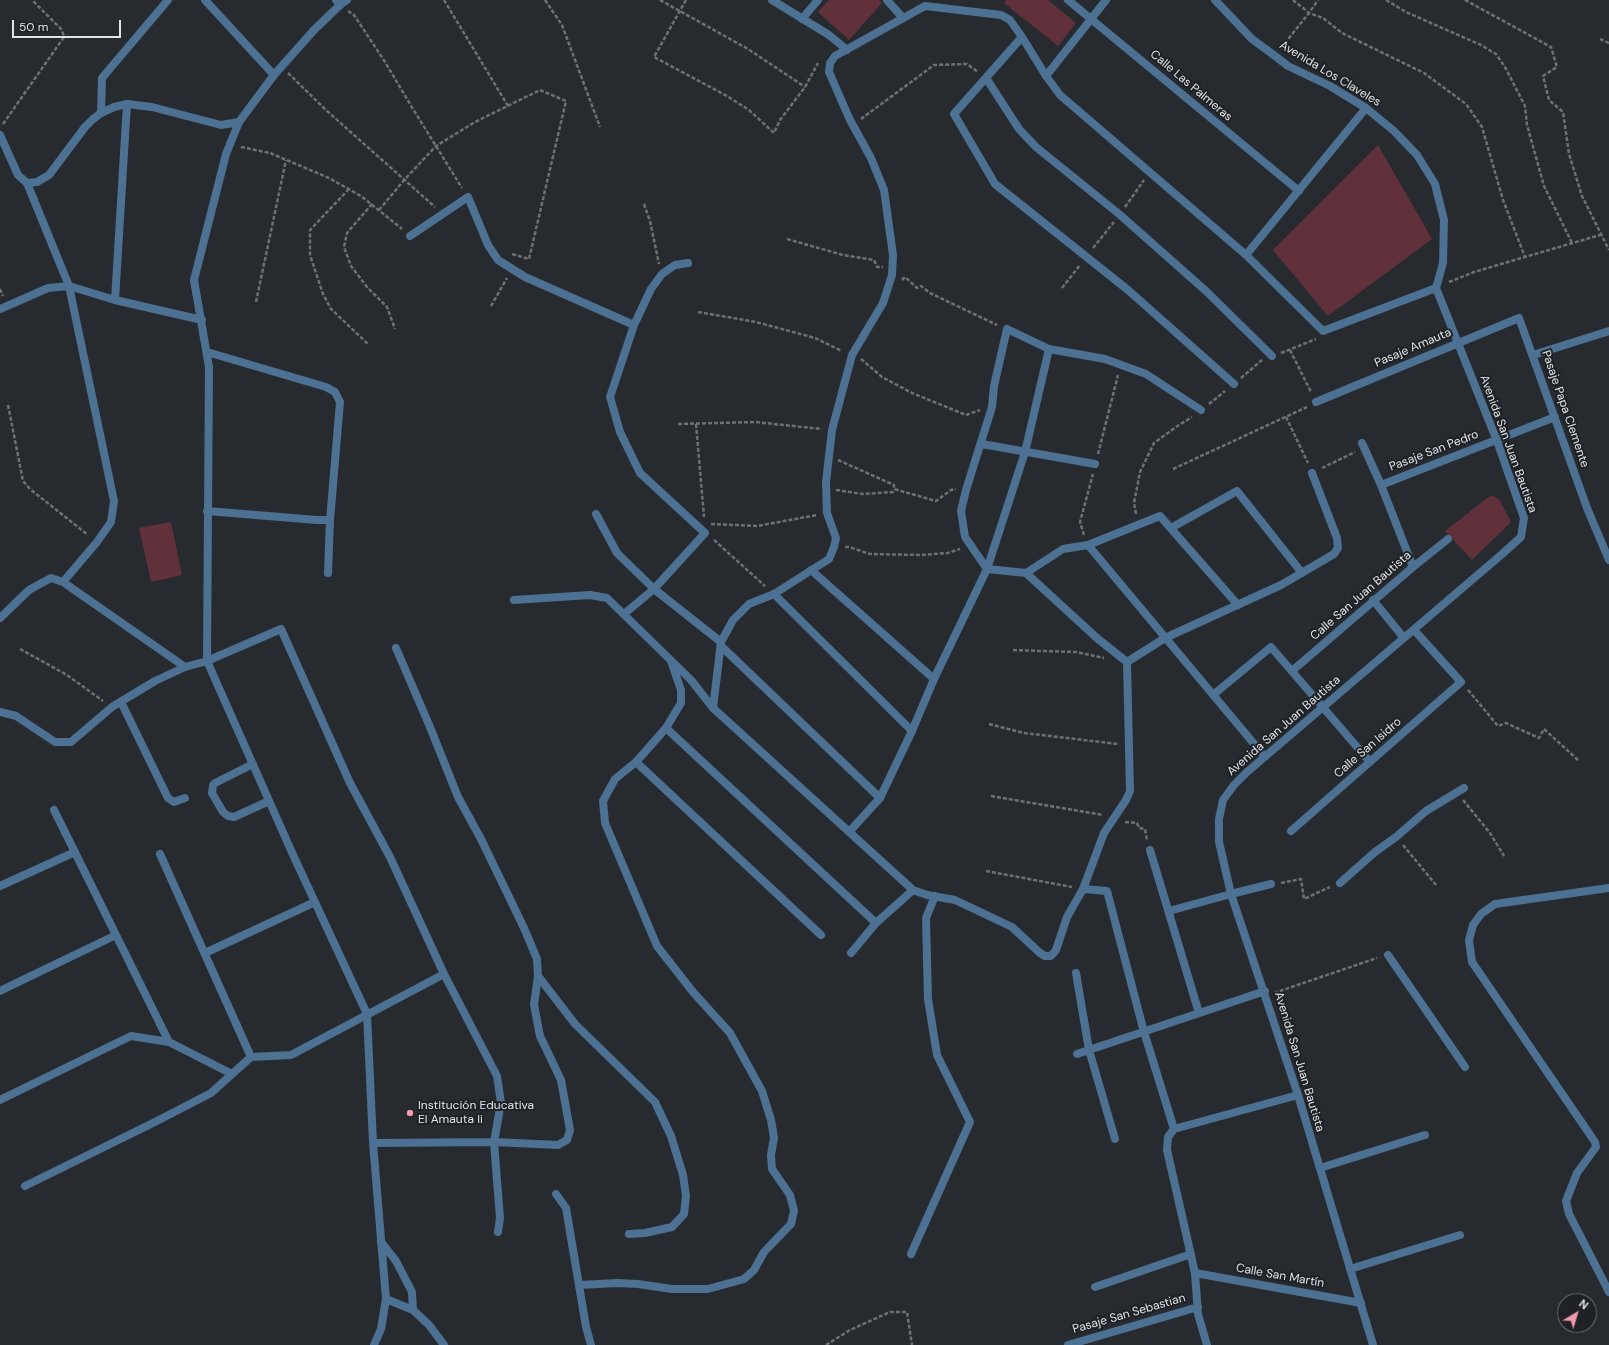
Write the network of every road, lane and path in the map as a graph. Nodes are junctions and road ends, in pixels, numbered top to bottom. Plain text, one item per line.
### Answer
1 (32, 0) edge
2 (168, 0) edge
3 (205, 0) edge
4 (444, 0) edge
5 (545, 0) edge
6 (660, 0) edge
7 (686, 0) edge
8 (772, 0) edge
9 (818, 0) edge
10 (887, 0) edge
11 (1068, 0) edge
12 (1106, 0) edge
13 (1215, 0) edge
14 (1293, 0) edge
15 (1318, 0) edge
16 (1386, 0) edge
17 (1465, 0) edge
18 (341, 2) edge
19 (680, 11) junction
20 (1309, 13) junction
21 (903, 18) junction
22 (802, 19) junction
23 (1092, 19) junction
24 (1022, 37) junction
25 (1600, 39) dead end
26 (1609, 43) edge
27 (847, 50) junction
28 (835, 56) junction
29 (1275, 56) junction
30 (282, 67) junction
31 (274, 75) junction
32 (1046, 76) junction
33 (986, 78) junction
34 (805, 87) junction
35 (127, 104) junction
36 (508, 106) junction
37 (1366, 108) junction
38 (101, 113) junction
39 (850, 120) junction
40 (239, 122) junction
41 (600, 127) dead end
42 (0, 128) edge
43 (0, 135) edge
44 (230, 145) junction
45 (436, 146) junction
46 (286, 160) junction
47 (1149, 172) junction
48 (405, 179) junction
49 (27, 183) junction
50 (349, 189) junction
51 (1299, 191) junction
52 (468, 197) junction
53 (372, 204) junction
54 (644, 204) dead end
55 (379, 210) junction
56 (443, 214) junction
57 (1120, 214) junction
58 (1600, 235) junction
59 (410, 236) joint
60 (787, 239) dead end
61 (1572, 243) junction
62 (1609, 250) edge
63 (1246, 255) junction
64 (1087, 257) junction
65 (1525, 257) junction
66 (498, 260) junction
67 (688, 263) dead end
68 (512, 270) junction
69 (892, 272) junction
70 (662, 274) junction
71 (70, 286) junction
72 (1062, 288) dead end
73 (1436, 288) junction
74 (115, 300) junction
75 (256, 302) dead end
76 (490, 306) dead end
77 (0, 309) edge
78 (698, 312) dead end
79 (1519, 318) joint
80 (202, 320) junction
81 (634, 325) junction
82 (395, 329) dead end
83 (1007, 329) junction
84 (1609, 331) edge
85 (1458, 342) junction
86 (368, 344) dead end
87 (1049, 349) junction
88 (1290, 350) dead end
89 (207, 352) junction
90 (852, 355) junction
91 (1533, 355) junction
92 (1272, 356) dead end
93 (1234, 384) dead end
94 (1316, 402) junction
95 (8, 405) dead end
96 (992, 406) junction
97 (1201, 410) dead end
98 (1286, 416) junction
99 (1555, 417) junction
100 (678, 424) dead end
101 (696, 424) junction
102 (832, 430) junction
103 (1497, 441) junction
104 (982, 444) junction
105 (1363, 445) joint
106 (1026, 452) junction
107 (829, 455) junction
108 (1095, 464) dead end
109 (1173, 469) dead end
110 (1312, 473) junction
111 (1381, 485) junction
112 (968, 486) junction
113 (826, 489) junction
114 (894, 489) junction
115 (207, 511) junction
116 (827, 513) junction
117 (596, 514) dead end
118 (330, 520) junction
119 (1171, 528) junction
120 (706, 533) junction
121 (1448, 539) dead end
122 (97, 542) junction
123 (1088, 544) junction
124 (970, 545) junction
125 (834, 547) junction
126 (1609, 560) edge
127 (1413, 567) junction
128 (987, 569) junction
129 (811, 570) junction
130 (328, 573) dead end
131 (1026, 573) junction
132 (1302, 574) junction
133 (63, 582) junction
134 (654, 589) junction
135 (774, 594) junction
136 (514, 600) dead end
137 (1373, 600) junction
138 (1238, 605) junction
139 (624, 614) junction
140 (0, 618) edge
141 (1414, 630) junction
142 (1165, 638) junction
143 (1404, 638) junction
144 (721, 644) junction
145 (396, 648) dead end
146 (20, 649) dead end
147 (1013, 650) dead end
148 (1105, 658) dead end
149 (207, 661) junction
150 (671, 661) junction
151 (1127, 662) junction
152 (185, 667) junction
153 (1292, 671) junction
154 (934, 678) junction
155 (1461, 682) junction
156 (1213, 695) junction
157 (121, 702) junction
158 (112, 707) junction
159 (713, 708) junction
160 (1323, 708) junction
161 (0, 712) edge
162 (989, 724) dead end
163 (666, 728) junction
164 (912, 731) junction
165 (1128, 746) junction
166 (1265, 757) junction
167 (1578, 760) dead end
168 (636, 762) junction
169 (1370, 762) junction
170 (253, 764) junction
171 (1460, 790) joint
172 (991, 796) dead end
173 (185, 798) dead end
174 (880, 798) junction
175 (269, 801) junction
176 (54, 810) dead end
177 (1115, 816) junction
178 (1291, 831) dead end
179 (849, 832) junction
180 (1396, 837) junction
181 (1150, 850) joint
182 (75, 852) junction
183 (160, 854) dead end
184 (1504, 856) dead end
185 (986, 871) dead end
186 (1340, 883) joint
187 (1271, 884) joint
188 (1436, 885) dead end
189 (0, 886) edge
190 (1609, 888) edge
191 (1083, 889) junction
192 (913, 890) junction
193 (1231, 894) junction
194 (935, 896) junction
195 (315, 902) junction
196 (1169, 911) junction
197 (876, 923) junction
198 (821, 935) dead end
199 (116, 936) junction
200 (205, 953) junction
201 (851, 953) dead end
202 (1388, 955) joint
203 (1076, 973) dead end
204 (444, 974) junction
205 (538, 976) junction
206 (0, 991) edge
207 (1265, 994) junction
208 (367, 1014) junction
209 (1199, 1014) junction
210 (1144, 1032) junction
211 (169, 1042) junction
212 (1089, 1050) junction
213 (1077, 1054) dead end
214 (251, 1057) junction
215 (1465, 1066) dead end
216 (232, 1074) junction
217 (1298, 1095) junction
218 (0, 1100) edge
219 (1174, 1129) junction
220 (1425, 1135) dead end
221 (1115, 1139) dead end
222 (494, 1142) junction
223 (373, 1143) junction
224 (1320, 1168) junction
225 (25, 1186) dead end
226 (556, 1194) dead end
227 (498, 1232) dead end
228 (629, 1234) dead end
229 (1460, 1235) dead end
230 (381, 1242) junction
231 (911, 1254) dead end
232 (1191, 1254) junction
233 (1350, 1269) junction
234 (1195, 1273) junction
235 (580, 1285) junction
236 (1094, 1287) dead end
237 (1609, 1292) edge
238 (386, 1299) junction
239 (1360, 1303) junction
240 (1198, 1307) junction
241 (413, 1310) junction
242 (374, 1345) edge
243 (444, 1345) edge
244 (591, 1345) edge
245 (826, 1345) edge
246 (912, 1345) edge
247 (1068, 1345) edge
248 (1207, 1345) edge
249 (1373, 1345) edge

1 - 42 path
2 - 38 street
3 - 31 street
4 - 36 path
5 - 41 path
6 - 19 path
7 - 19 path
8 - 22 street
9 - 22 street
10 - 21 street
11 - 23 street, Calle Las Palmeras
12 - 23 street
13 - 29 street, Avenida Los Claveles
14 - 20 path
15 - 20 path
16 - 61 path
17 - 58 path
18 - 30 street
18 - 45 path
19 - 34 path
19 - 34 path
20 - 29 path
20 - 65 path
21 - 24 street
21 - 27 street
22 - 27 street
23 - 32 street
23 - 51 street, Calle Las Palmeras
24 - 32 street
24 - 33 street
25 - 26 path
27 - 28 street
28 - 34 path
28 - 39 street
29 - 37 street, Avenida Los Claveles
30 - 31 street
30 - 48 path
31 - 40 street
32 - 47 street
33 - 39 path
33 - 57 street
33 - 64 street
35 - 38 street
35 - 40 street
35 - 74 street
36 - 45 path
36 - 66 path
37 - 51 street
37 - 73 street, Avenida Los Claveles
38 - 49 street
39 - 69 street
40 - 44 street
43 - 49 street
44 - 46 path
44 - 80 street
45 - 48 path
45 - 52 path
46 - 50 path
46 - 75 path
47 - 57 path
47 - 63 street
48 - 55 path
48 - 56 path
49 - 71 street
50 - 53 path
50 - 86 path
51 - 63 street
52 - 56 street
52 - 66 street
53 - 55 path
53 - 82 path
54 - 70 path
55 - 59 path
56 - 59 street
57 - 64 path
57 - 92 street
58 - 61 path
58 - 62 path
60 - 69 path
61 - 65 path
63 - 73 street
64 - 72 path
64 - 93 street
65 - 73 path
66 - 68 street
67 - 70 street
68 - 76 path
68 - 81 street
69 - 83 path
69 - 90 street
70 - 81 street
71 - 74 street
71 - 77 street
71 - 122 street
73 - 85 street, Avenida San Juan Bautista
74 - 80 street
78 - 90 path
79 - 85 street, Pasaje Amauta
79 - 91 street, Pasaje Papa Clemente
80 - 89 street
81 - 120 street
83 - 87 street
83 - 96 street
84 - 91 street
85 - 94 street, Pasaje Amauta
85 - 103 street, Avenida San Juan Bautista
87 - 97 street
87 - 106 street
88 - 94 path
89 - 115 street
89 - 118 street
90 - 96 path
90 - 102 street
91 - 99 street, Pasaje Papa Clemente
94 - 98 path
95 - 122 path
96 - 104 street
98 - 109 path
98 - 110 path
99 - 103 street, Pasaje San Pedro
99 - 126 street, Pasaje Papa Clemente
100 - 101 path
101 - 102 path
101 - 116 path
102 - 107 street
103 - 111 street, Pasaje San Pedro
103 - 141 street, Avenida San Juan Bautista
104 - 106 street
104 - 112 street
105 - 110 path
105 - 111 street
106 - 108 street
106 - 128 street
107 - 113 street
107 - 114 path
110 - 132 street
111 - 127 street
112 - 114 path
112 - 124 street
113 - 114 path
113 - 116 street
115 - 118 street
115 - 149 street
116 - 125 street
117 - 134 street
118 - 130 street
119 - 123 street
119 - 132 street
119 - 138 street
120 - 134 street
120 - 135 path
121 - 127 street, Calle San Juan Bautista
122 - 133 street
123 - 131 street
123 - 142 street
124 - 125 path
124 - 128 street
125 - 129 street
127 - 137 street, Calle San Juan Bautista
128 - 131 street
128 - 154 street
129 - 135 street
129 - 154 street
131 - 151 street
132 - 138 street
133 - 140 street
133 - 152 street
134 - 139 street
134 - 144 street
135 - 144 street
135 - 164 street
136 - 139 street
137 - 143 street
137 - 153 street, Calle San Juan Bautista
138 - 142 street
139 - 150 street
141 - 143 street, Avenida San Juan Bautista
141 - 155 street
142 - 151 street
142 - 156 street
143 - 160 street, Avenida San Juan Bautista
144 - 159 street
144 - 174 street
145 - 205 street
146 - 158 path
147 - 148 path
149 - 152 street
149 - 170 street
149 - 204 street
150 - 159 street
150 - 163 street
151 - 165 street
152 - 157 street
153 - 156 street
153 - 160 street
154 - 164 street
155 - 167 path
155 - 169 street, Calle San Isidro
156 - 166 street
157 - 158 street
157 - 173 street
158 - 161 street
159 - 179 street
160 - 166 street, Avenida San Juan Bautista
160 - 169 street
162 - 165 path
163 - 168 street
163 - 197 street
164 - 174 street
165 - 177 street
166 - 193 street, Avenida San Juan Bautista
168 - 198 street
168 - 235 street
169 - 178 street, Calle San Isidro
170 - 175 street
170 - 175 street
171 - 180 street
171 - 184 path
172 - 177 path
174 - 179 street
175 - 195 street
176 - 182 street
177 - 181 path
177 - 191 street
179 - 192 street
180 - 186 street
180 - 188 path
181 - 196 street
182 - 189 street
182 - 199 street
183 - 200 street
185 - 191 path
186 - 187 path
187 - 193 street
190 - 237 street
191 - 194 street
191 - 210 street
192 - 194 street
192 - 197 street
193 - 196 street
193 - 207 street, Avenida San Juan Bautista
194 - 231 street
195 - 200 street
195 - 208 street
196 - 209 street
197 - 201 street
199 - 206 street
199 - 211 street
200 - 214 street
202 - 207 path
202 - 215 street
203 - 212 street
204 - 208 street
204 - 222 street
205 - 222 street
205 - 228 street
207 - 209 street
207 - 217 street, Avenida San Juan Bautista
208 - 214 street
208 - 223 street
209 - 210 street
210 - 212 street
210 - 219 street
211 - 216 street
211 - 218 street
212 - 213 street
212 - 221 street
214 - 216 street
216 - 225 street
217 - 219 street
217 - 224 street, Avenida San Juan Bautista
219 - 232 street
220 - 224 street
222 - 223 street
222 - 227 street
223 - 230 street
224 - 233 street, Avenida San Juan Bautista
226 - 235 street
229 - 233 street
230 - 238 street
230 - 241 street
232 - 234 street
232 - 236 street
233 - 239 street, Avenida San Juan Bautista
234 - 239 street, Calle San Martín
234 - 240 street
235 - 244 street
238 - 241 street
238 - 242 street
239 - 249 street, Avenida San Juan Bautista
240 - 247 street, Pasaje San Sebastian
240 - 248 street
241 - 243 street
245 - 246 path

